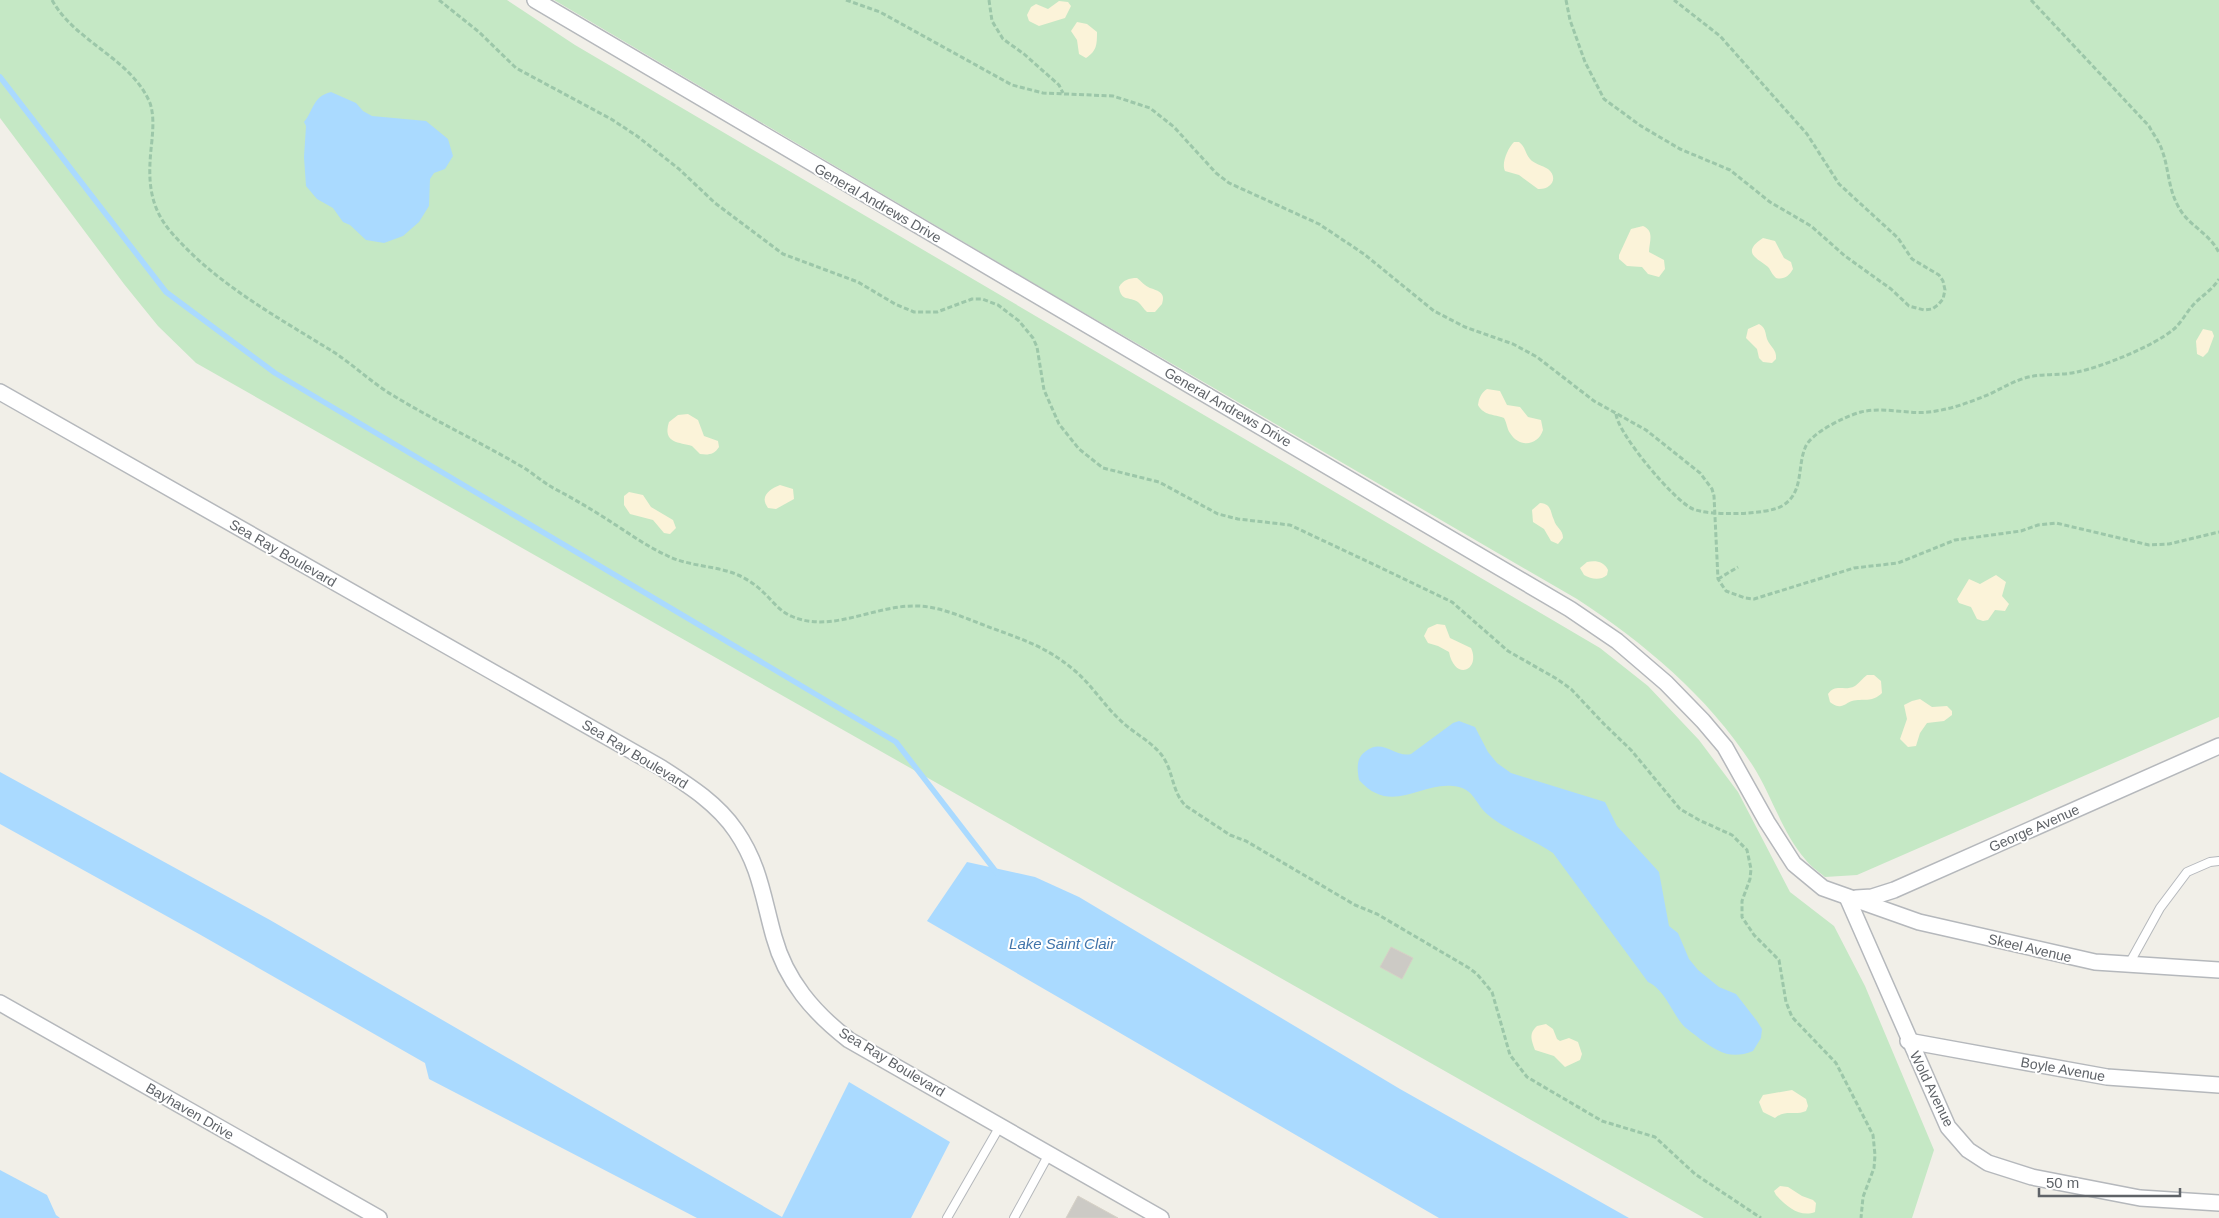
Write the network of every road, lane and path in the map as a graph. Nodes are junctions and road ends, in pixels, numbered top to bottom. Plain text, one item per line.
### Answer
1 (52, 0) edge
2 (439, 0) edge
3 (535, 0) edge
4 (846, 0) edge
5 (989, 0) edge
6 (1566, 0) edge
7 (1674, 0) edge
8 (2031, 0) edge
9 (1063, 93) junction
10 (2219, 253) edge
11 (2219, 279) edge
12 (0, 392) edge
13 (1616, 413) junction
14 (1715, 512) junction
15 (2219, 532) edge
16 (1738, 567) dead end
17 (1718, 579) junction
18 (2219, 746) edge
19 (2219, 861) edge
20 (1847, 897) junction
21 (2129, 965) junction
22 (2219, 970) edge
23 (0, 1003) edge
24 (1908, 1041) junction
25 (2219, 1085) edge
26 (1000, 1126) junction
27 (1049, 1154) junction
28 (2219, 1203) edge
29 (380, 1218) edge
30 (948, 1218) edge
31 (1014, 1218) edge
32 (1161, 1218) edge
33 (1761, 1218) edge
34 (1861, 1218) edge

1 - 33 path
2 - 34 path
3 - 20 street, General Andrews Drive
4 - 9 path
5 - 9 path
6 - 7 path
8 - 10 path
9 - 13 path
11 - 14 path
12 - 26 street, Sea Ray Boulevard
13 - 14 path
13 - 14 path
14 - 17 path
15 - 17 path
16 - 17 path
18 - 20 street, George Avenue
19 - 21 lane
20 - 21 street, Skeel Avenue
20 - 24 street, Wold Avenue
21 - 22 street, Skeel Avenue
23 - 29 street, Bayhaven Drive
24 - 25 street, Boyle Avenue
24 - 28 street, Wold Avenue
26 - 27 street, Sea Ray Boulevard
26 - 30 lane
27 - 31 lane
27 - 32 street, Sea Ray Boulevard

